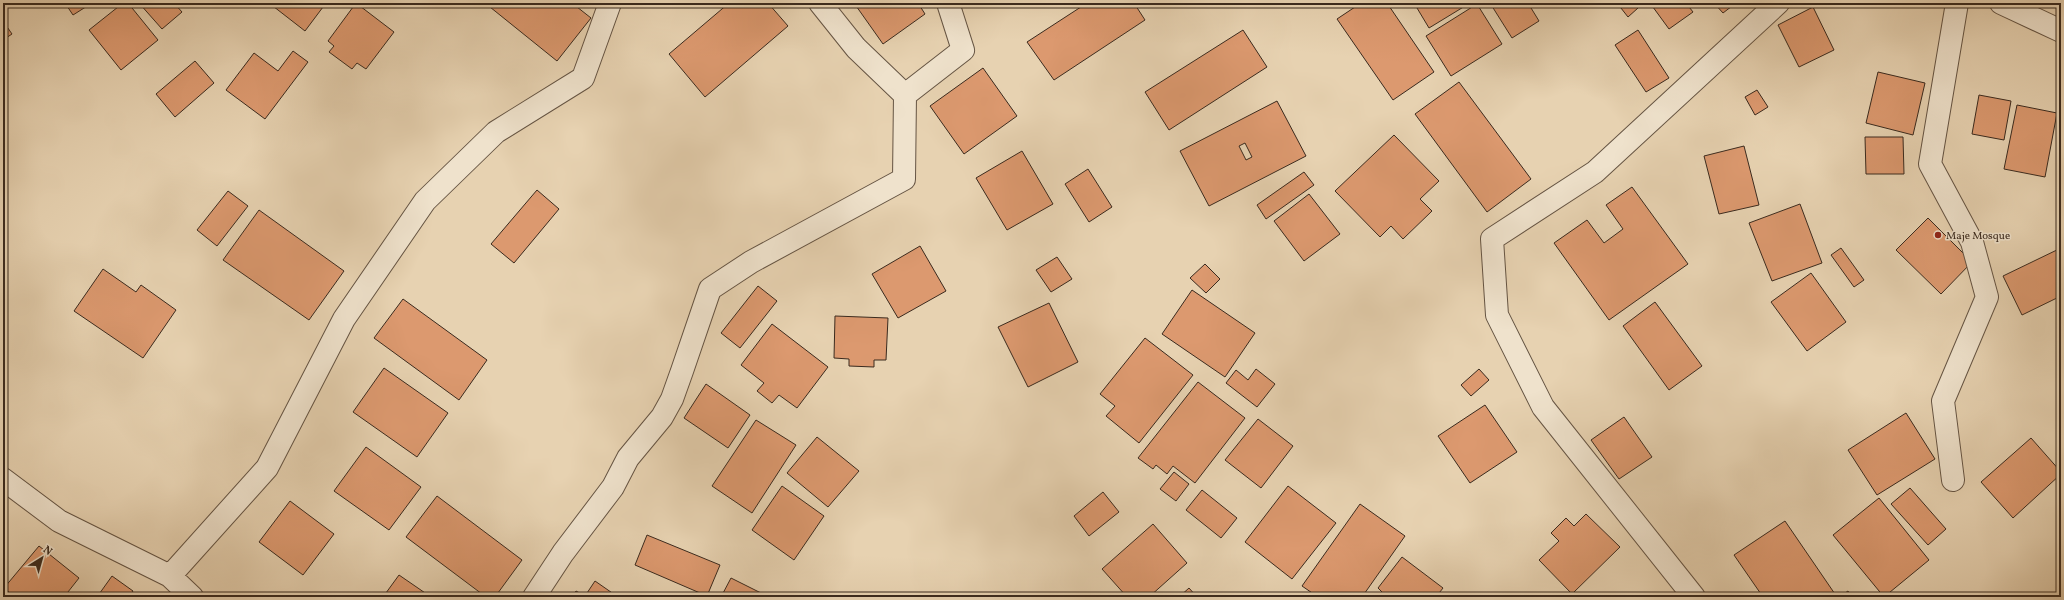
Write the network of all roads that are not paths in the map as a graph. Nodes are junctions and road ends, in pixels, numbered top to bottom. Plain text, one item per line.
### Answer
1 (610, 3) edge
2 (820, 3) edge
3 (948, 3) edge
4 (1778, 3) edge
5 (1957, 3) edge
6 (2001, 3) edge
7 (2061, 31) edge
8 (905, 95) junction
9 (3, 479) edge
10 (1953, 480) dead end
11 (170, 576) junction
12 (192, 597) edge
13 (534, 597) edge
14 (1694, 597) edge

1 - 11 street
2 - 8 street
3 - 8 street
4 - 14 street
5 - 10 street
6 - 7 street
8 - 13 street
9 - 11 street
11 - 12 street

